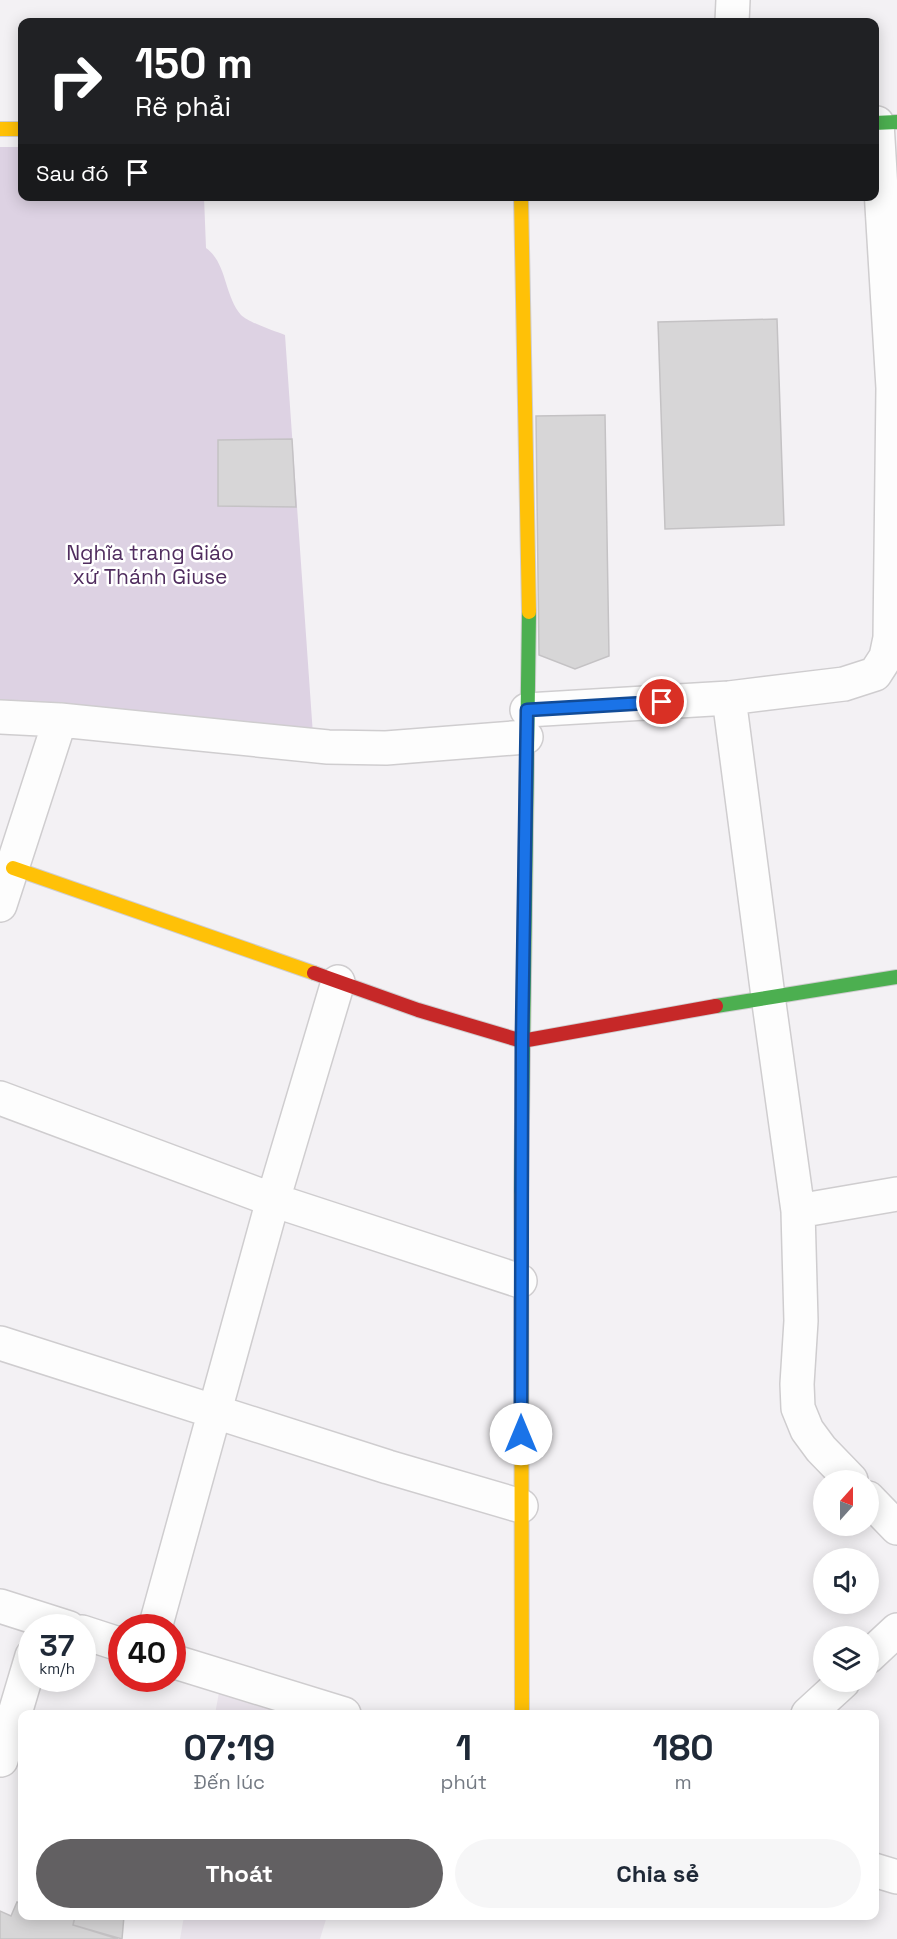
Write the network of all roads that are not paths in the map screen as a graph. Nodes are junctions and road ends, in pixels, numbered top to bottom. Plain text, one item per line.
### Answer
1 (733, 0) edge
2 (732, 18) edge
3 (883, 122) edge
4 (0, 129) edge
5 (18, 129) edge
6 (521, 201) edge
7 (895, 388) edge
8 (894, 638) edge
9 (729, 698) junction
10 (0, 717) edge
11 (60, 720) junction
12 (527, 723) junction
13 (13, 868) junction
14 (0, 905) edge
15 (897, 977) edge
16 (338, 982) junction
17 (768, 996) junction
18 (522, 1041) junction
19 (0, 1098) edge
20 (897, 1194) edge
21 (273, 1200) junction
22 (798, 1211) junction
23 (520, 1281) junction
24 (0, 1343) edge
25 (215, 1412) junction
26 (841, 1470) edge
27 (521, 1506) junction
28 (879, 1509) edge
29 (897, 1528) edge
30 (0, 1606) edge
31 (21, 1614) edge
32 (159, 1614) edge
33 (897, 1630) edge
34 (879, 1647) edge
35 (186, 1665) edge
36 (21, 1692) edge
37 (832, 1692) edge
38 (331, 1710) edge
39 (522, 1710) edge
40 (812, 1710) edge
41 (1, 1760) edge
42 (879, 1872) edge
43 (897, 1877) edge

1 - 2 street
3 - 7 street
4 - 5 street
6 - 12 street
7 - 8 street
8 - 9 street
9 - 12 street
9 - 17 street
10 - 11 street
11 - 12 street
11 - 13 street
12 - 18 street
13 - 14 street
13 - 16 street
15 - 17 street
16 - 18 street
16 - 21 street
17 - 18 street
17 - 22 street
18 - 23 street
19 - 21 street
20 - 22 street
21 - 23 street
21 - 25 street
22 - 26 street
23 - 27 street
24 - 25 street
25 - 27 street
25 - 32 street
27 - 39 street
28 - 29 street
30 - 31 street
33 - 34 street
35 - 38 street
36 - 41 street
37 - 40 street
42 - 43 street

